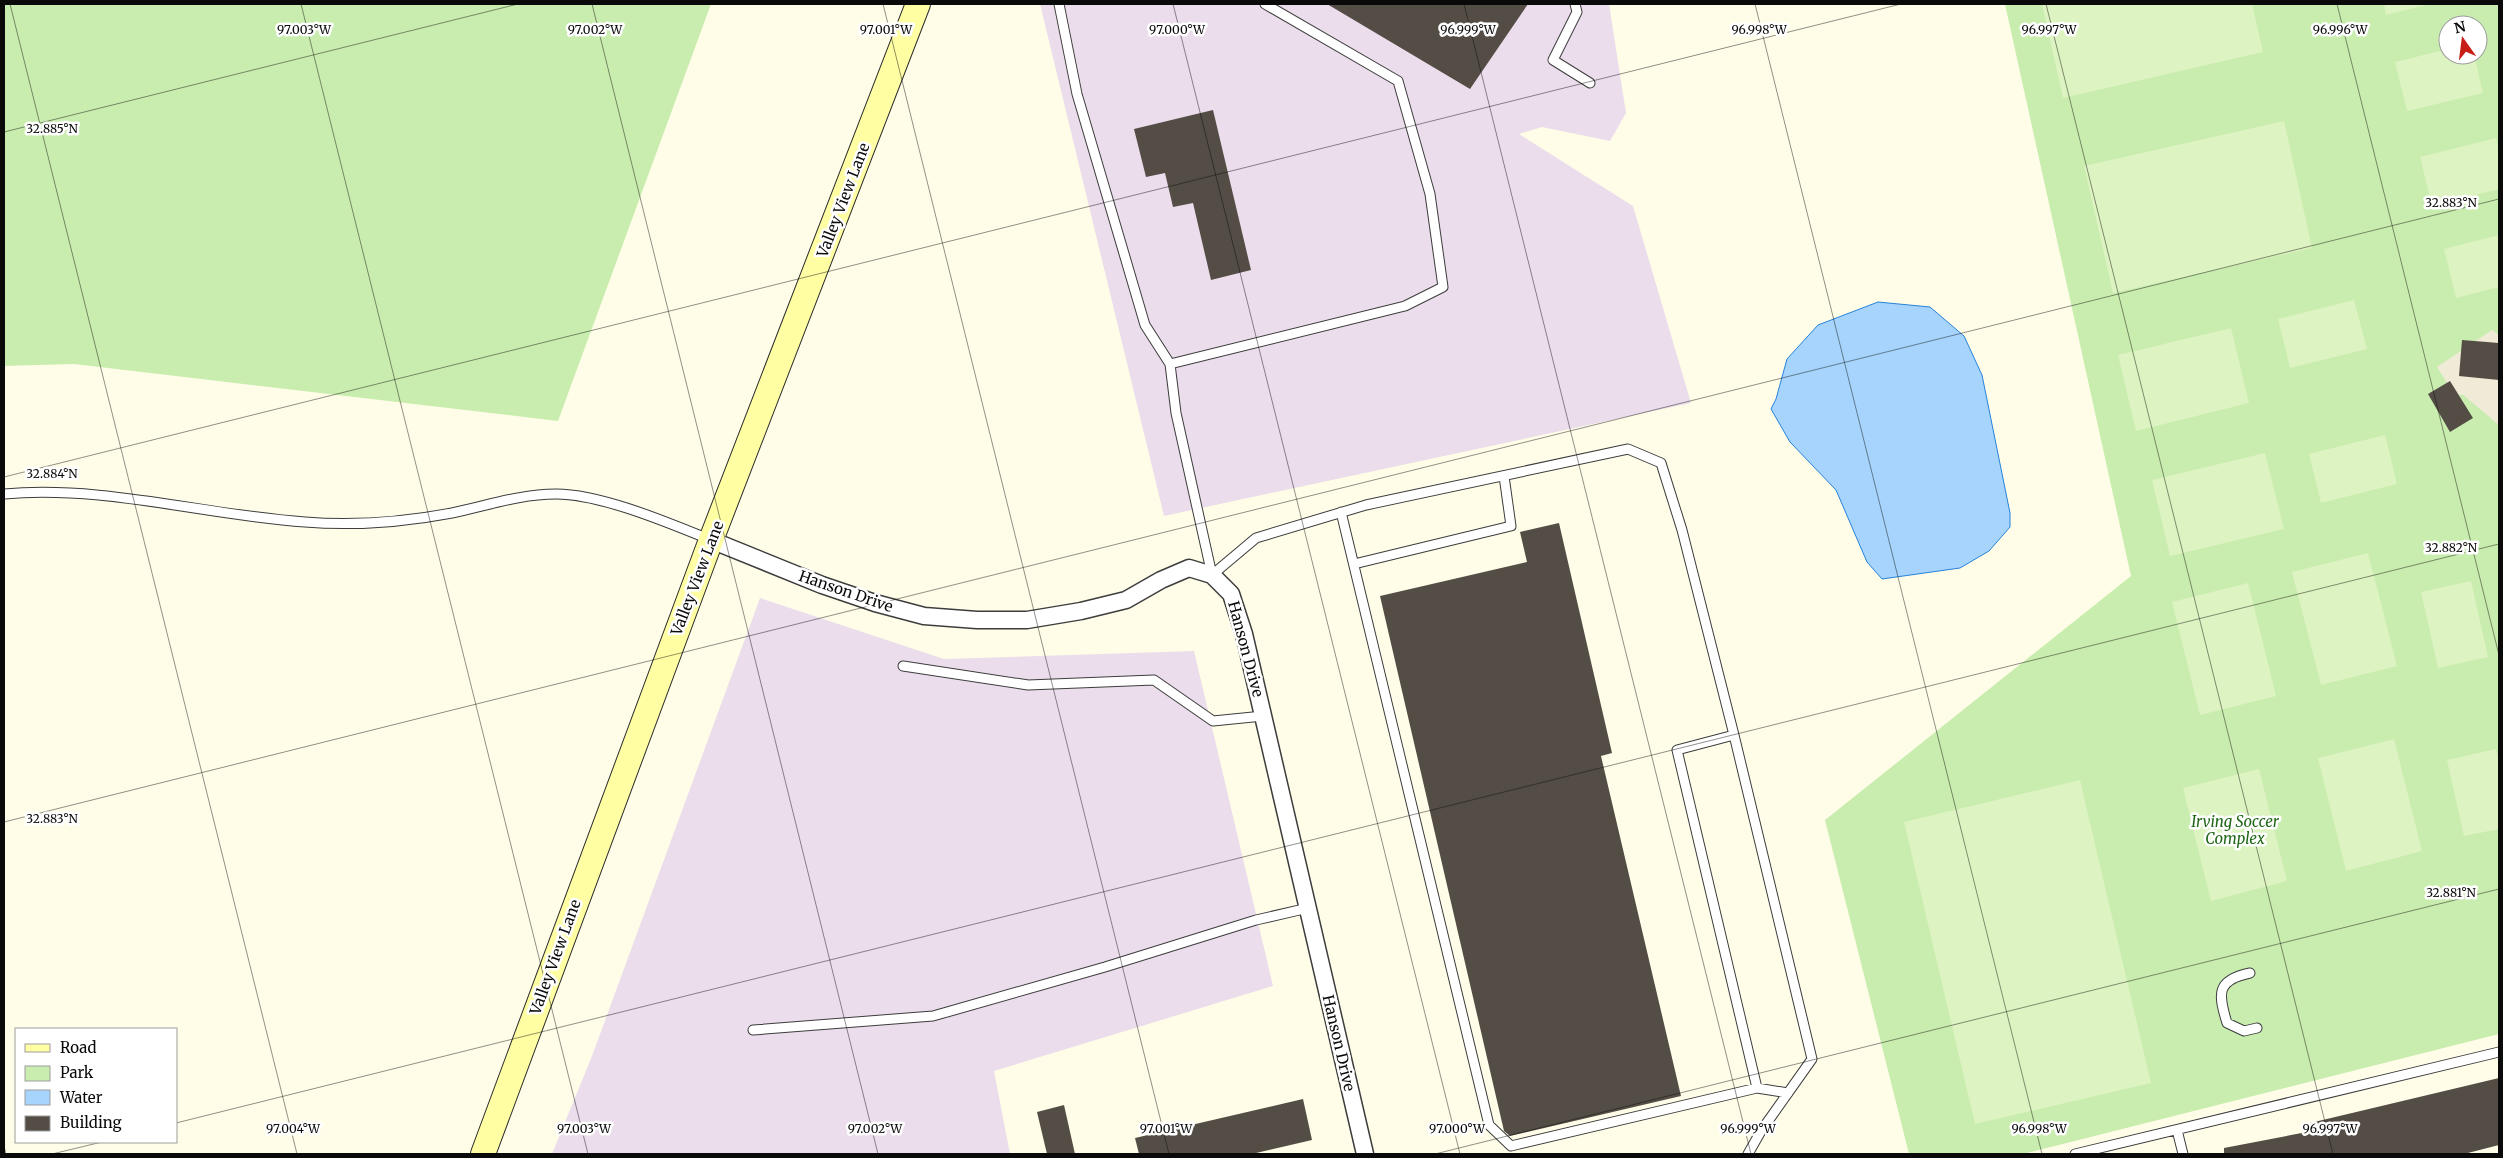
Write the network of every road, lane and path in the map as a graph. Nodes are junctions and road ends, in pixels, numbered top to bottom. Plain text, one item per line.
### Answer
1 (918, 4) edge
2 (1058, 4) edge
3 (1264, 4) edge
4 (1575, 4) edge
5 (1590, 83) dead end
6 (1170, 364) junction
7 (1504, 476) junction
8 (4, 494) edge
9 (1342, 512) junction
10 (711, 540) junction
11 (1354, 564) junction
12 (1212, 575) junction
13 (903, 666) dead end
14 (1263, 716) junction
15 (1734, 735) junction
16 (1308, 908) junction
17 (2250, 973) dead end
18 (2258, 1028) dead end
19 (753, 1030) dead end
20 (2499, 1052) edge
21 (1757, 1088) junction
22 (1788, 1093) junction
23 (2177, 1130) junction
24 (483, 1154) edge
25 (1365, 1154) edge
26 (1748, 1154) edge
27 (2075, 1154) edge
28 (2183, 1154) edge

1 - 10 main road, Valley View Lane
2 - 6 lane
3 - 6 lane
4 - 5 lane
6 - 12 lane
7 - 9 lane
7 - 11 lane
7 - 15 lane
8 - 10 lane
9 - 11 lane
9 - 12 lane
10 - 12 street, Hanson Drive
10 - 24 main road, Valley View Lane
11 - 21 lane
12 - 14 street, Hanson Drive
13 - 14 lane
14 - 16 street, Hanson Drive
15 - 21 lane
15 - 22 lane
16 - 19 lane
16 - 25 street, Hanson Drive
17 - 18 lane
20 - 23 lane
21 - 22 lane
22 - 26 lane
23 - 27 lane
23 - 28 lane

